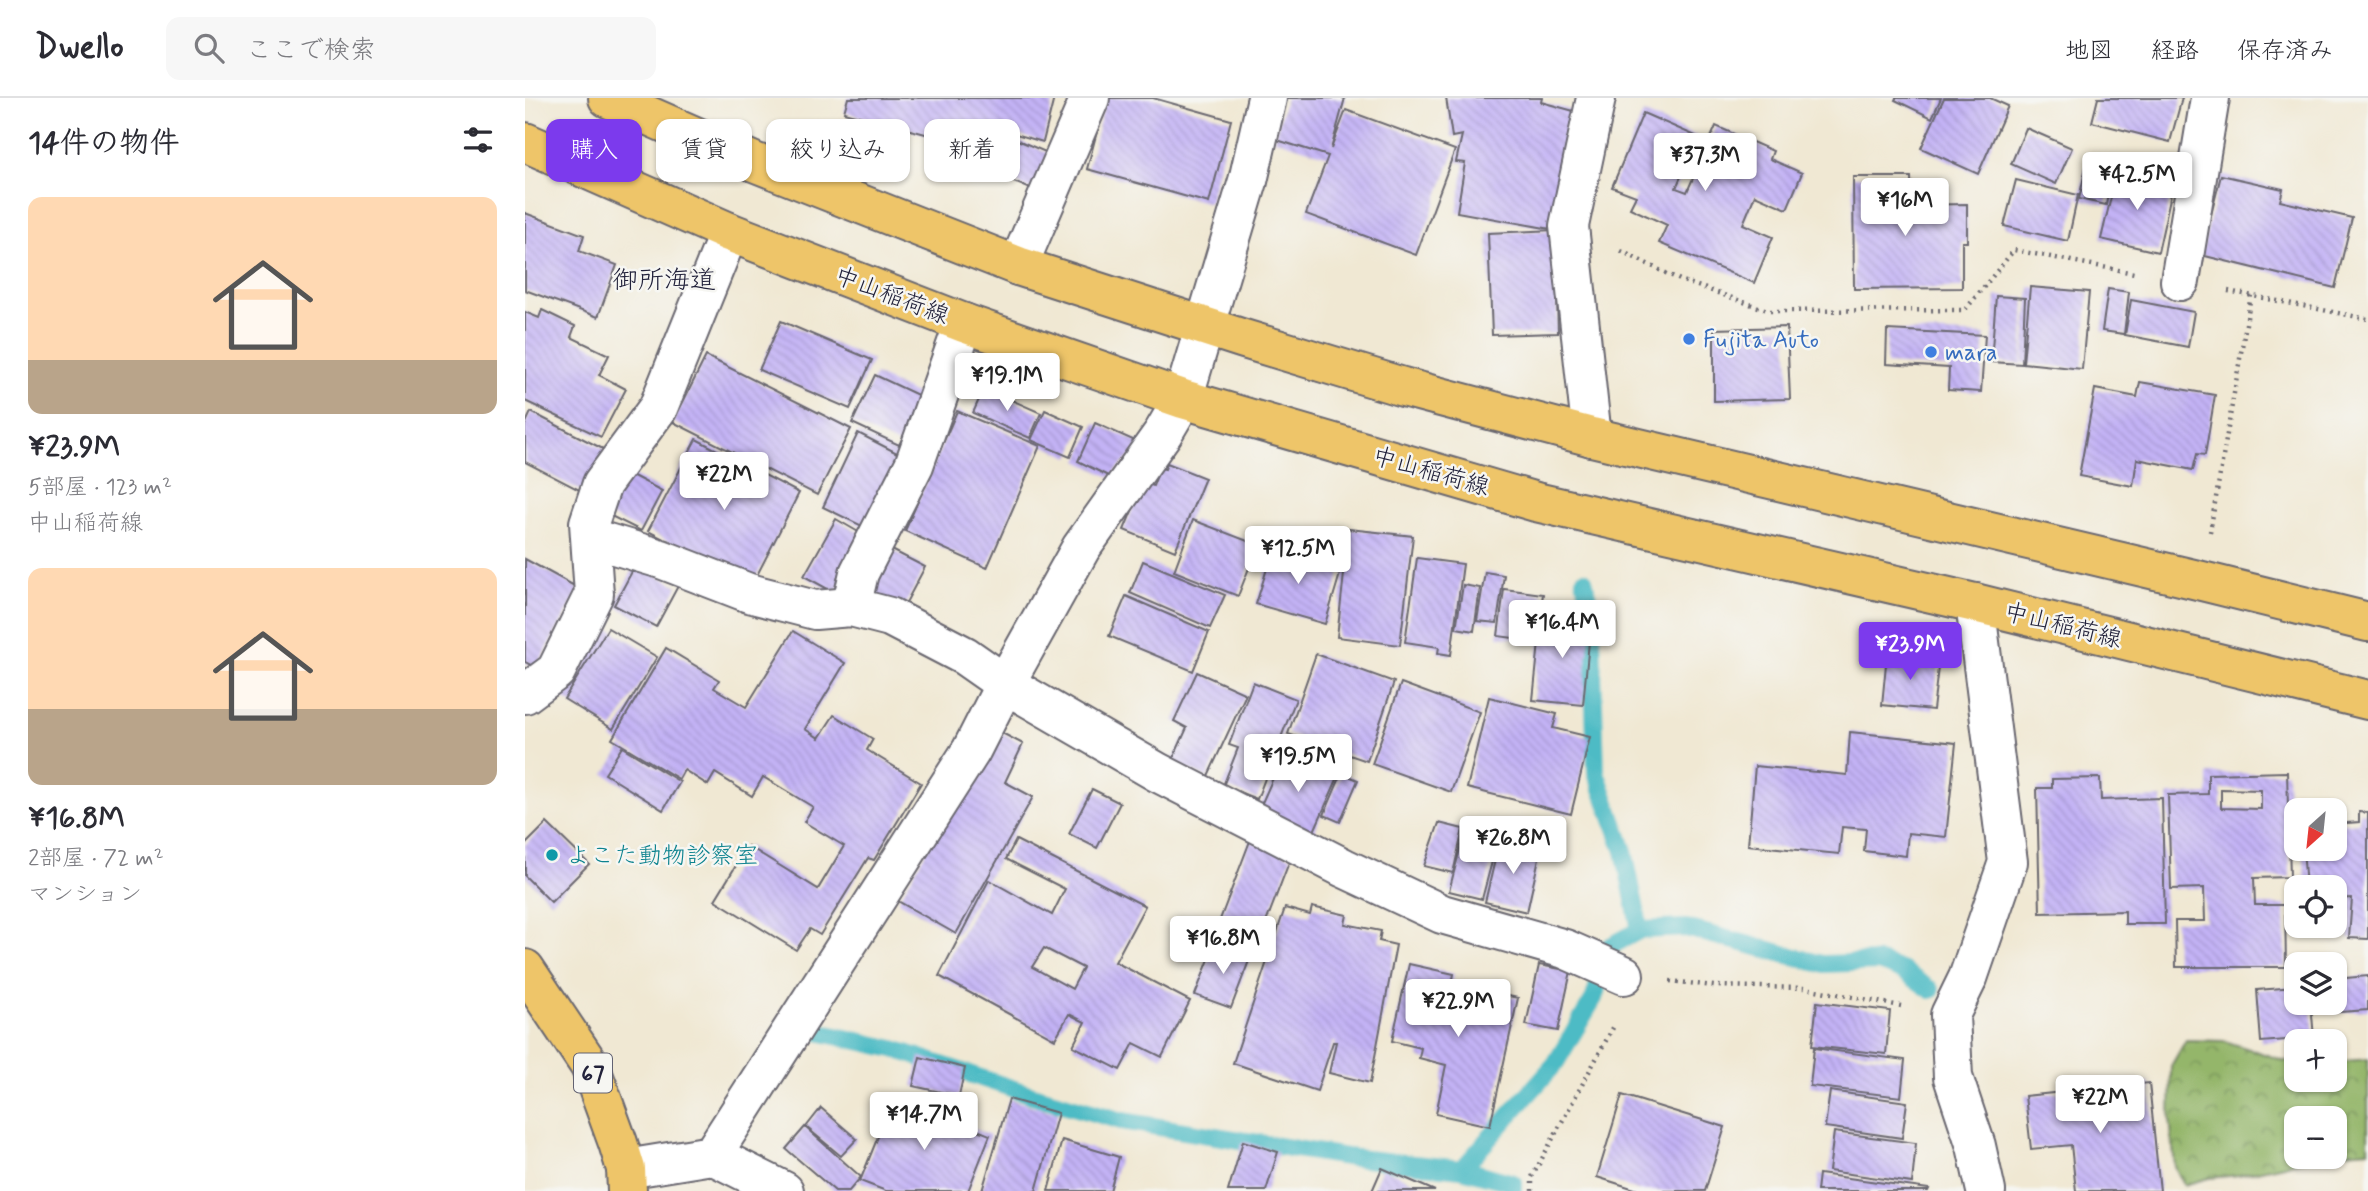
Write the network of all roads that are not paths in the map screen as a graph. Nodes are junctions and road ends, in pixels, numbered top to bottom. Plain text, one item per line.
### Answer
1 (608, 98) edge
2 (1090, 98) edge
3 (1267, 98) edge
4 (1596, 98) edge
5 (2210, 98) edge
6 (525, 142) edge
7 (729, 232) junction
8 (1017, 265) junction
9 (2181, 281) road end
10 (964, 323) junction
11 (1206, 326) junction
12 (1183, 399) junction
13 (1592, 437) junction
14 (591, 538) junction
15 (1975, 603) junction
16 (851, 607) junction
17 (2368, 622) edge
18 (1005, 684) junction
19 (525, 694) edge
20 (2368, 700) edge
21 (525, 969) edge
22 (1624, 975) road end
23 (712, 1154) junction
24 (626, 1180) edge
25 (784, 1191) edge
26 (1986, 1191) edge

1 - 8 main road
2 - 8 street
3 - 11 street
4 - 13 street
5 - 9 street
6 - 7 main road, 中山稲荷線
7 - 10 main road, 中山稲荷線
7 - 14 street
8 - 11 main road
10 - 12 main road, 中山稲荷線
10 - 16 street
11 - 12 street
11 - 13 main road
12 - 15 main road, 中山稲荷線
12 - 18 street
13 - 17 main road
14 - 16 street
14 - 19 street
15 - 20 main road, 中山稲荷線
15 - 26 street
16 - 18 street
18 - 22 street
18 - 23 street
21 - 24 main road, 67
23 - 24 street
23 - 25 street

